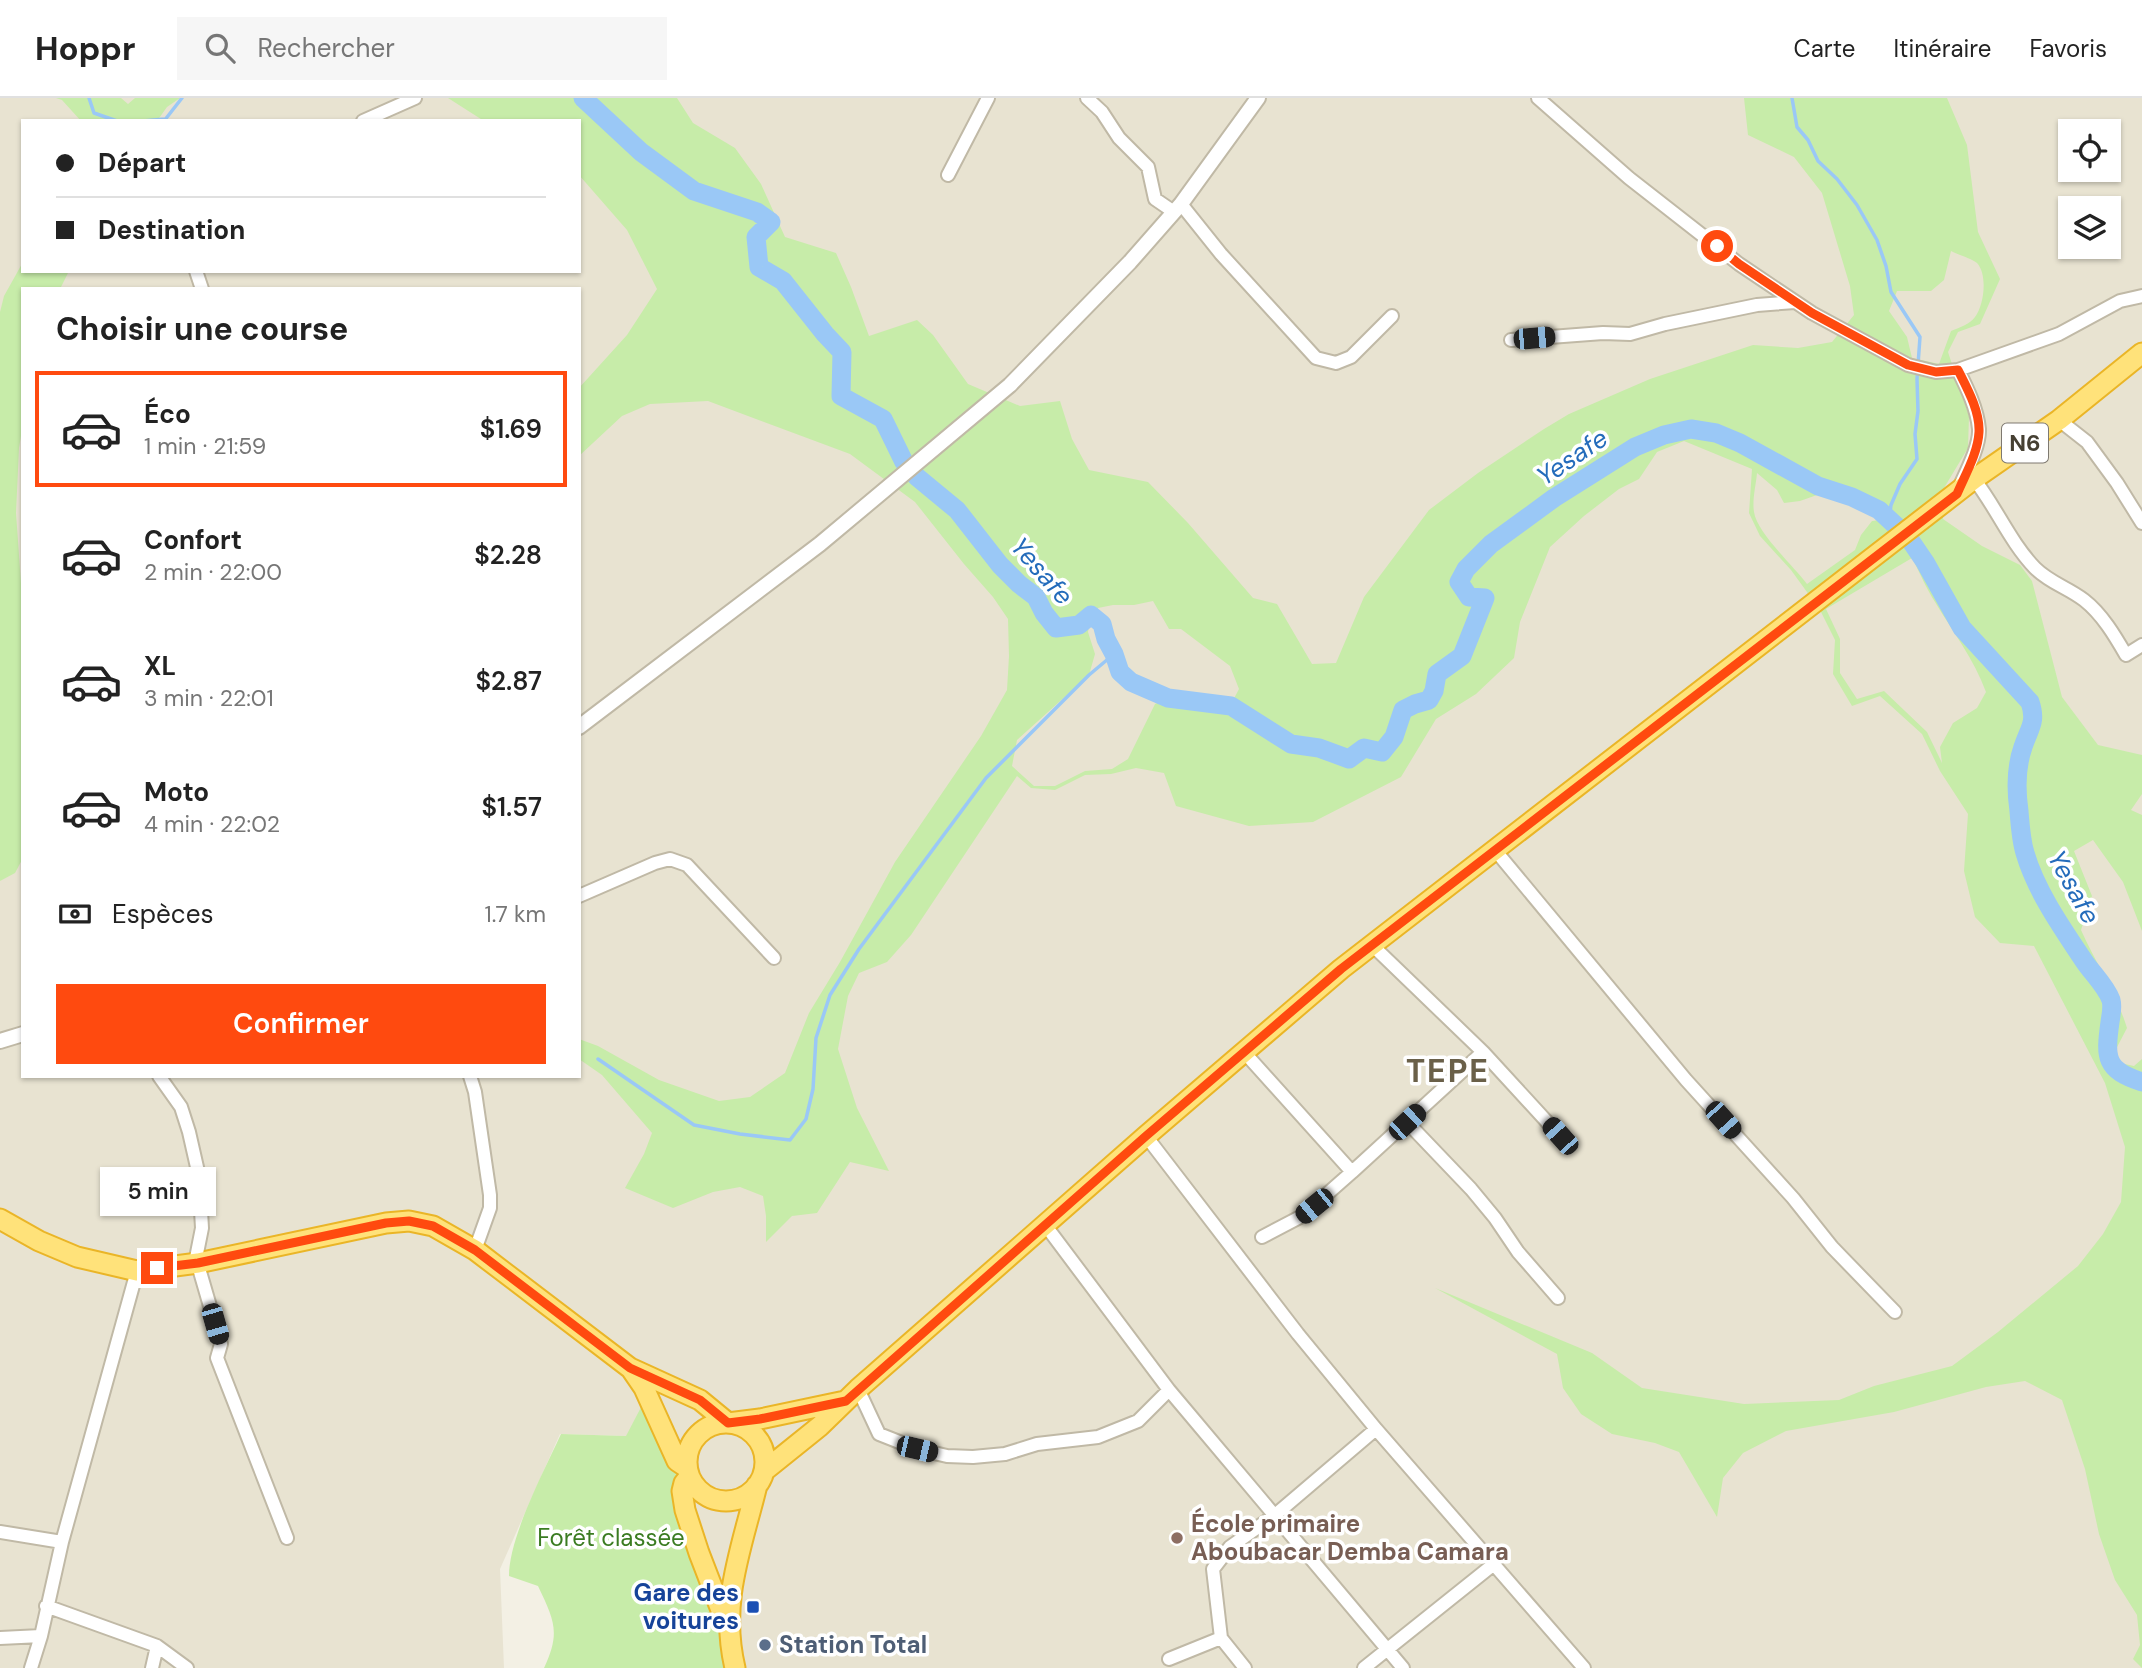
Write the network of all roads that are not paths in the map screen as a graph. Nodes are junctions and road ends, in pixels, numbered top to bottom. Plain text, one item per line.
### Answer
1 (415, 98) edge
2 (988, 98) edge
3 (1087, 98) edge
4 (1258, 98) edge
5 (1538, 98) edge
6 (368, 119) edge
7 (948, 175) dead end
8 (1178, 208) junction
9 (2142, 296) edge
10 (1795, 302) junction
11 (1392, 316) dead end
12 (1511, 340) dead end
13 (2142, 353) edge
14 (1958, 370) junction
15 (2059, 420) junction
16 (1974, 479) junction
17 (1957, 494) junction
18 (2142, 523) edge
19 (2142, 645) edge
20 (581, 725) edge
21 (1495, 849) junction
22 (581, 895) edge
23 (1372, 945) junction
24 (774, 958) dead end
25 (21, 1035) edge
26 (0, 1041) edge
27 (1244, 1052) junction
28 (1483, 1052) junction
29 (160, 1078) edge
30 (471, 1078) edge
31 (1407, 1122) junction
32 (1146, 1136) junction
33 (1560, 1136) dead end
34 (1352, 1172) junction
35 (0, 1219) edge
36 (1045, 1226) junction
37 (1262, 1237) dead end
38 (475, 1250) junction
39 (198, 1263) junction
40 (136, 1271) junction
41 (1558, 1298) dead end
42 (1895, 1312) dead end
43 (630, 1368) junction
44 (1169, 1390) junction
45 (852, 1395) junction
46 (728, 1423) junction
47 (1377, 1429) junction
48 (688, 1472) junction
49 (761, 1478) junction
50 (1275, 1515) junction
51 (0, 1532) edge
52 (287, 1538) dead end
53 (62, 1542) junction
54 (1493, 1564) junction
55 (46, 1606) junction
56 (729, 1630) junction
57 (41, 1636) junction
58 (0, 1638) edge
59 (1221, 1638) junction
60 (157, 1646) junction
61 (1387, 1649) junction
62 (1169, 1659) dead end
63 (31, 1668) edge
64 (152, 1668) edge
65 (187, 1668) edge
66 (735, 1668) edge
67 (1245, 1668) edge
68 (1364, 1668) edge
69 (1403, 1668) edge
70 (1584, 1668) edge

1 - 6 street
2 - 7 street
3 - 8 street
4 - 8 street
5 - 10 street
8 - 11 street
8 - 20 street
9 - 14 street
10 - 12 street
10 - 14 street
13 - 15 highway, N6
14 - 17 street
15 - 16 highway, N6
15 - 18 street
16 - 17 highway, N6
16 - 19 street
17 - 21 highway, N6
21 - 23 highway, N6
21 - 42 street
22 - 24 street
23 - 27 highway, N6
23 - 28 street
25 - 26 street
27 - 32 highway, N6
27 - 34 street
28 - 31 street
28 - 33 street
29 - 39 street
30 - 38 street
31 - 34 street
31 - 41 street
32 - 36 highway, N6
32 - 47 street
34 - 37 street
35 - 40 highway
36 - 44 street
36 - 45 highway, N6
38 - 39 highway
38 - 43 highway
39 - 40 highway
39 - 52 street
40 - 53 street
43 - 46 highway
43 - 48 highway
44 - 45 street
44 - 50 street
45 - 46 highway, N6
45 - 49 highway, N6
46 - 48 highway
46 - 49 highway
47 - 50 street
47 - 54 street
48 - 49 highway
48 - 56 highway
49 - 56 highway
50 - 59 street
50 - 61 street
51 - 53 street
53 - 55 street
54 - 61 street
54 - 70 street
55 - 57 street
55 - 60 street
56 - 66 highway
57 - 58 street
57 - 63 street
59 - 62 street
59 - 67 street
60 - 64 street
60 - 65 street
61 - 68 street
61 - 69 street

